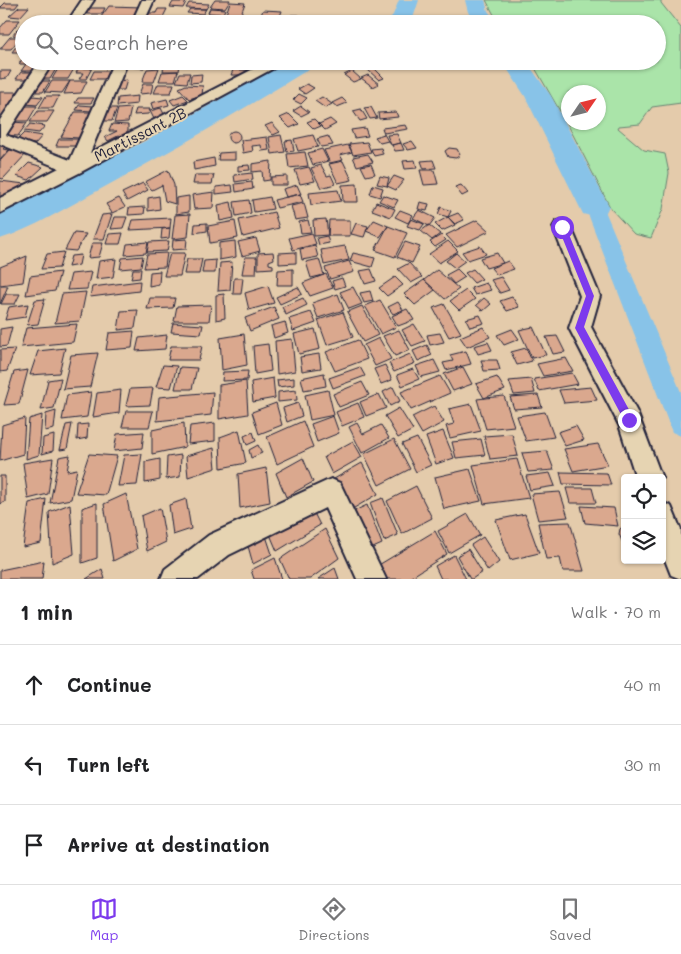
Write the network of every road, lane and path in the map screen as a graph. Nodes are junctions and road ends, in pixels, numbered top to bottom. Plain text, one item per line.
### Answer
1 (88, 0) edge
2 (148, 0) edge
3 (78, 15) edge
4 (142, 15) edge
5 (41, 70) edge
6 (117, 70) edge
7 (263, 70) edge
8 (0, 132) edge
9 (0, 138) edge
10 (75, 168) junction
11 (0, 206) edge
12 (562, 227) dead end
13 (648, 474) edge
14 (664, 519) edge
15 (681, 565) edge
16 (175, 579) edge
17 (372, 579) edge

1 - 3 street
2 - 4 street
5 - 8 street
6 - 10 street
7 - 10 street, Martissant 2B
9 - 10 street
10 - 11 street, Martissant 2B
12 - 13 street
14 - 15 street
16 - 17 street

